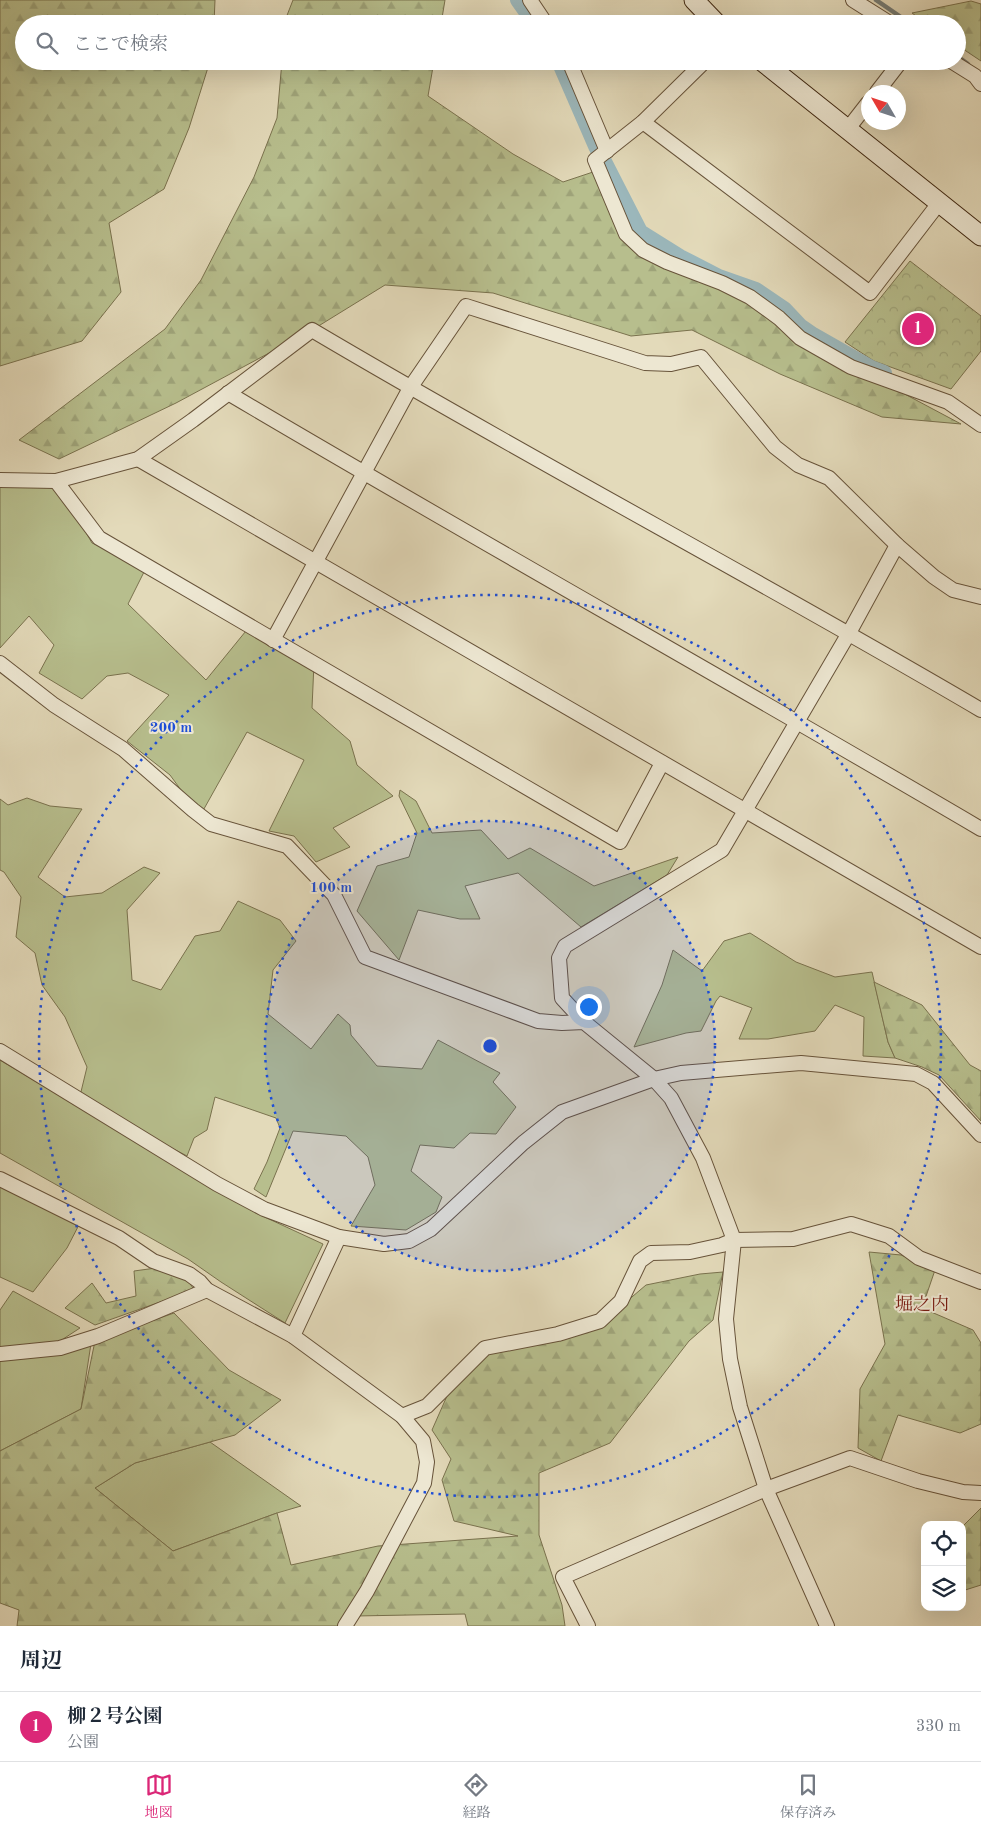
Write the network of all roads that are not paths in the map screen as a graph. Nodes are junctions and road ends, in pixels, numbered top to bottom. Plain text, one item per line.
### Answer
1 (530, 0) edge
2 (694, 0) edge
3 (853, 0) edge
4 (540, 15) edge
5 (708, 15) edge
6 (877, 15) edge
7 (574, 70) edge
8 (696, 70) edge
9 (773, 70) edge
10 (895, 70) edge
11 (965, 70) edge
12 (981, 84) edge
13 (883, 85) edge
14 (861, 112) edge
15 (642, 122) junction
16 (847, 130) junction
17 (607, 151) junction
18 (939, 203) junction
19 (981, 236) edge
20 (410, 388) junction
21 (228, 393) junction
22 (981, 425) edge
23 (138, 459) junction
24 (363, 473) junction
25 (0, 480) edge
26 (56, 481) junction
27 (897, 544) junction
28 (314, 561) junction
29 (981, 597) edge
30 (849, 633) junction
31 (273, 640) junction
32 (0, 663) edge
33 (981, 710) edge
34 (797, 721) junction
35 (662, 763) junction
36 (746, 810) junction
37 (981, 829) edge
38 (981, 946) edge
39 (584, 1022) junction
40 (0, 1052) edge
41 (654, 1079) junction
42 (981, 1135) edge
43 (0, 1178) edge
44 (339, 1237) junction
45 (734, 1240) junction
46 (981, 1282) edge
47 (207, 1290) junction
48 (293, 1336) junction
49 (0, 1354) edge
50 (402, 1416) junction
51 (766, 1488) junction
52 (981, 1493) edge
53 (345, 1626) edge
54 (588, 1626) edge
55 (827, 1626) edge

1 - 4 street
2 - 5 street
3 - 6 street
7 - 17 street
8 - 15 street
9 - 16 street
10 - 13 street
11 - 12 street
14 - 16 street
15 - 17 street
15 - 18 street
16 - 18 street
17 - 22 street
18 - 19 street
20 - 21 street
20 - 24 street
20 - 27 street
20 - 30 street
21 - 23 street
21 - 24 street
23 - 26 street
23 - 28 street
24 - 28 street
24 - 34 street
25 - 26 street
26 - 31 street
27 - 29 street
27 - 30 street
28 - 31 street
28 - 35 street
30 - 33 street
30 - 34 street
31 - 35 street
32 - 39 street
34 - 36 street
34 - 37 street
35 - 36 street
36 - 38 street
36 - 39 street
39 - 41 street
40 - 44 street
41 - 42 street
41 - 44 street
41 - 45 street
43 - 47 street
44 - 48 street
45 - 46 street
45 - 50 street
45 - 51 street
47 - 48 street
47 - 49 street
48 - 50 street
50 - 53 street
51 - 52 street
51 - 54 street
51 - 55 street

